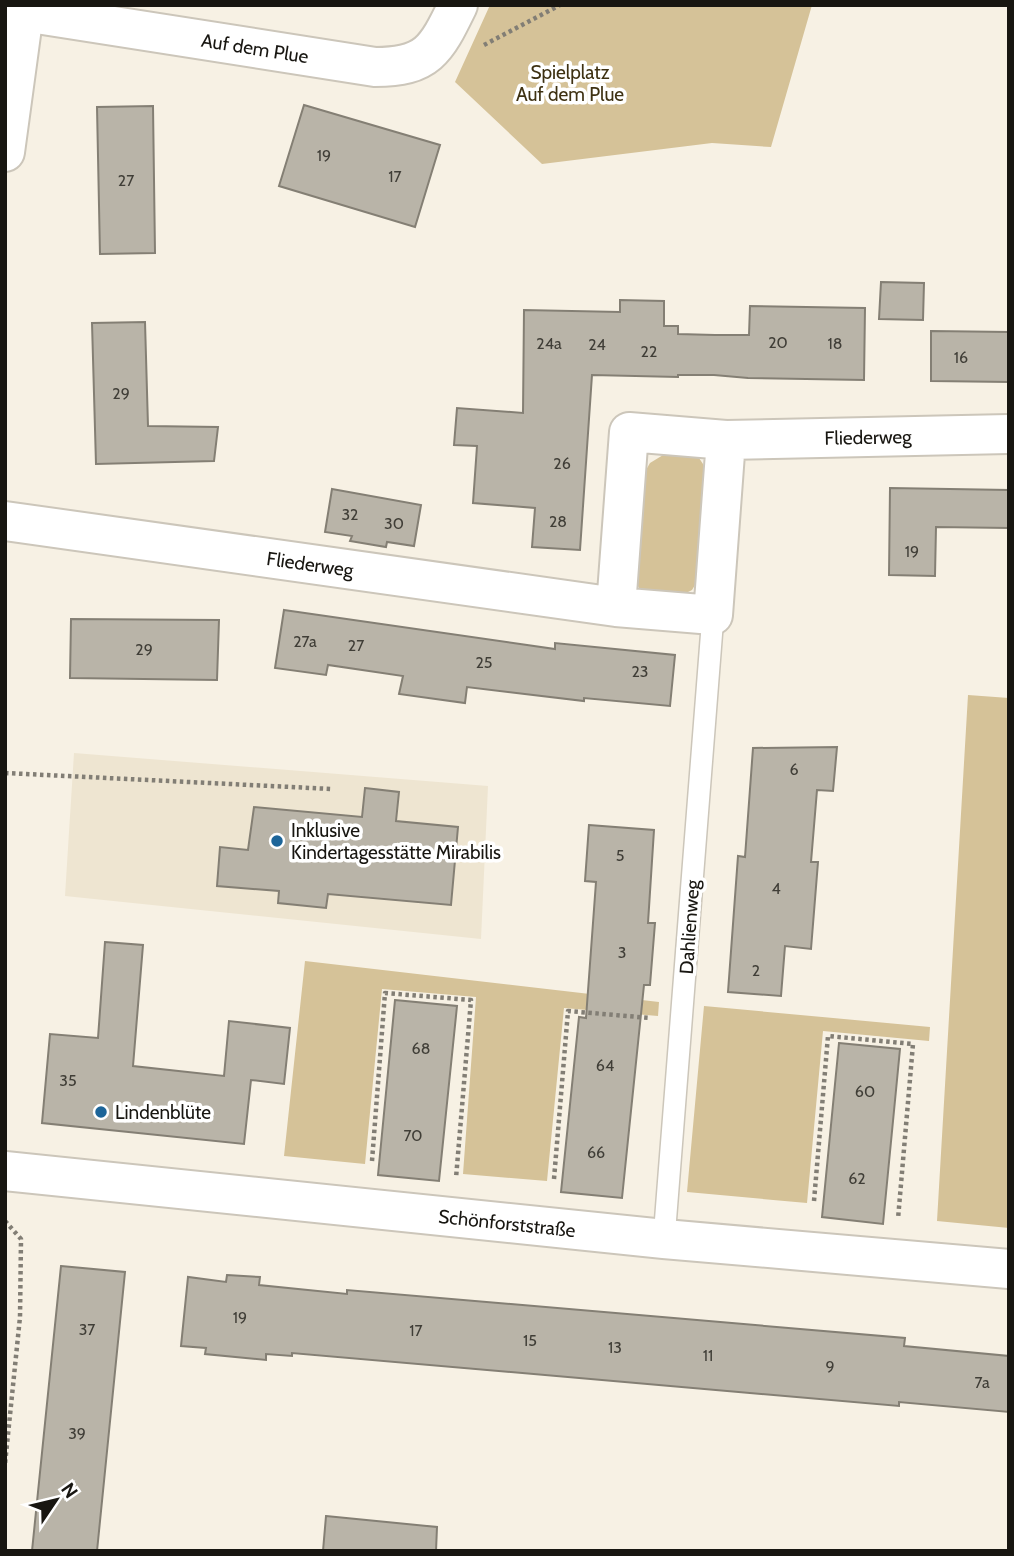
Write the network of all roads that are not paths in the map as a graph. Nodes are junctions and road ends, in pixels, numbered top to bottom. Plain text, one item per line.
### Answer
1 (457, 5) edge
2 (24, 9) edge
3 (5, 152) edge
4 (1009, 434) edge
5 (726, 440) junction
6 (5, 521) edge
7 (616, 607) junction
8 (713, 615) junction
9 (5, 1171) edge
10 (664, 1239) junction
11 (1009, 1269) edge

1 - 2 street, Auf dem Plue
2 - 3 street
4 - 5 street, Fliederweg
5 - 7 street, Fliederweg
5 - 8 street
6 - 7 street, Fliederweg
7 - 8 street, Fliederweg
8 - 10 lane, Dahlienweg
9 - 10 street, Schönforststraße
10 - 11 street, Schönforststraße

